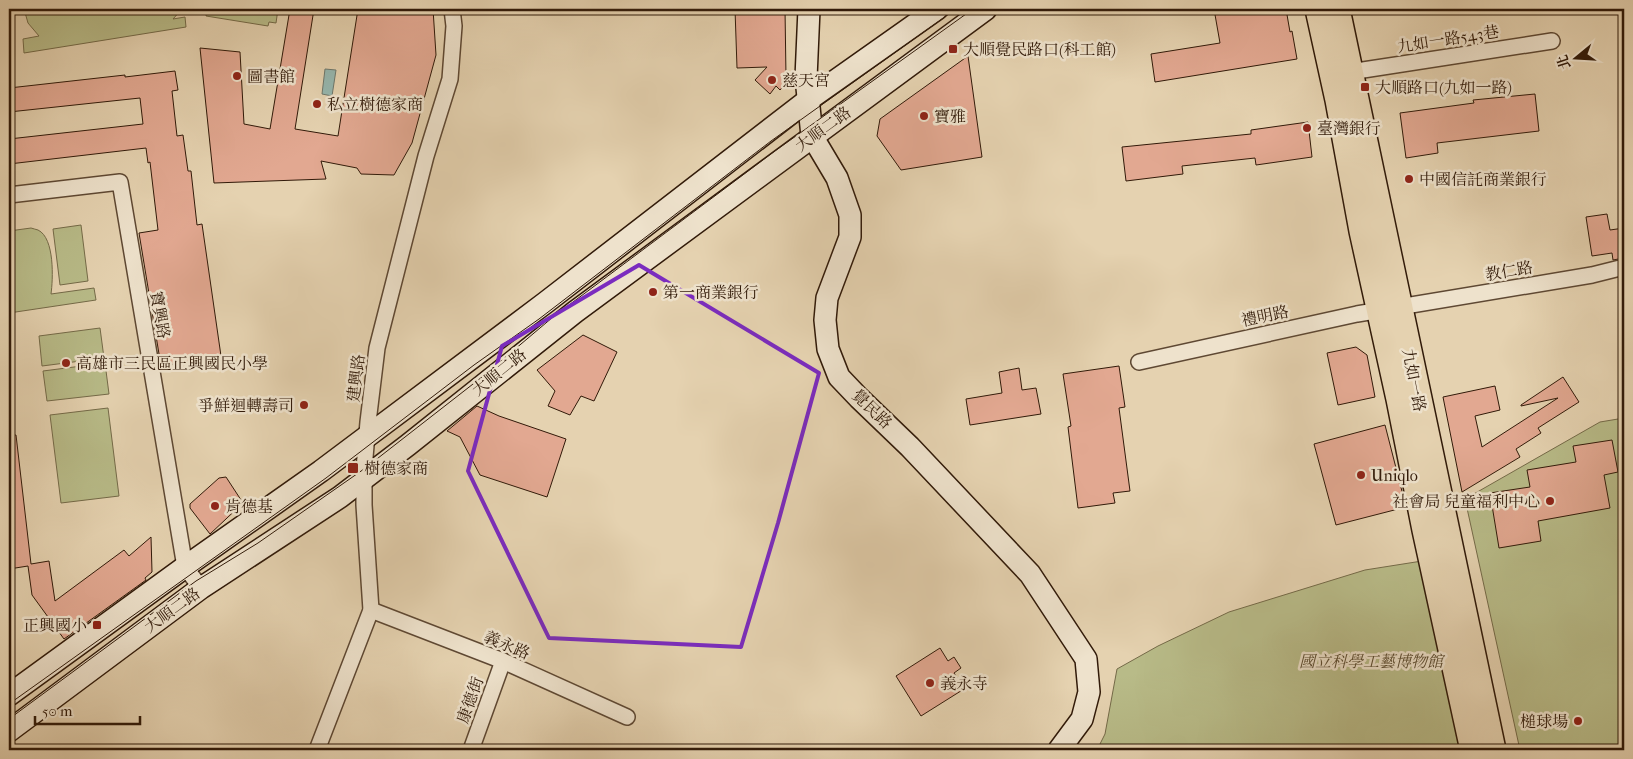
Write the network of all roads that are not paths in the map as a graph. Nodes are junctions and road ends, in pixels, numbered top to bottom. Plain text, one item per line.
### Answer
1 (452, 9) edge
2 (809, 9) edge
3 (937, 9) edge
4 (986, 9) edge
5 (1318, 9) edge
6 (1337, 9) edge
7 (1552, 41) dead end
8 (1350, 72) junction
9 (808, 100) junction
10 (812, 136) junction
11 (9, 196) edge
12 (1624, 267) edge
13 (1390, 309) junction
14 (1139, 362) dead end
15 (366, 437) junction
16 (364, 479) junction
17 (185, 567) junction
18 (201, 588) junction
19 (371, 610) junction
20 (503, 661) junction
21 (9, 695) edge
22 (627, 718) dead end
23 (9, 731) edge
24 (317, 750) edge
25 (470, 750) edge
26 (1060, 750) edge
27 (1472, 750) edge
28 (1493, 750) edge

1 - 15 street, 建興路
2 - 9 street, 覺民路
3 - 9 street, 大順二路
4 - 10 street, 大順二路
5 - 13 main road, 九如一路
6 - 8 main road, 九如一路
7 - 8 street, 九如一路543巷
8 - 13 main road, 九如一路
9 - 10 street, 覺民路
9 - 15 street, 大順二路
10 - 16 street, 大順二路
10 - 26 street, 覺民路
11 - 17 street, 寶興路
12 - 13 street, 教仁路
13 - 14 street, 禮明路
13 - 27 main road, 九如一路
13 - 28 main road, 九如一路
15 - 16 street, 建興路
15 - 17 street, 大順二路
16 - 18 street, 大順二路
16 - 19 street, 建興路
17 - 18 street, 寶興路
17 - 21 street, 大順二路
18 - 23 street, 大順二路
19 - 20 street, 義永路
19 - 24 street, 建興路
20 - 22 street, 義永路
20 - 25 street, 康德街

